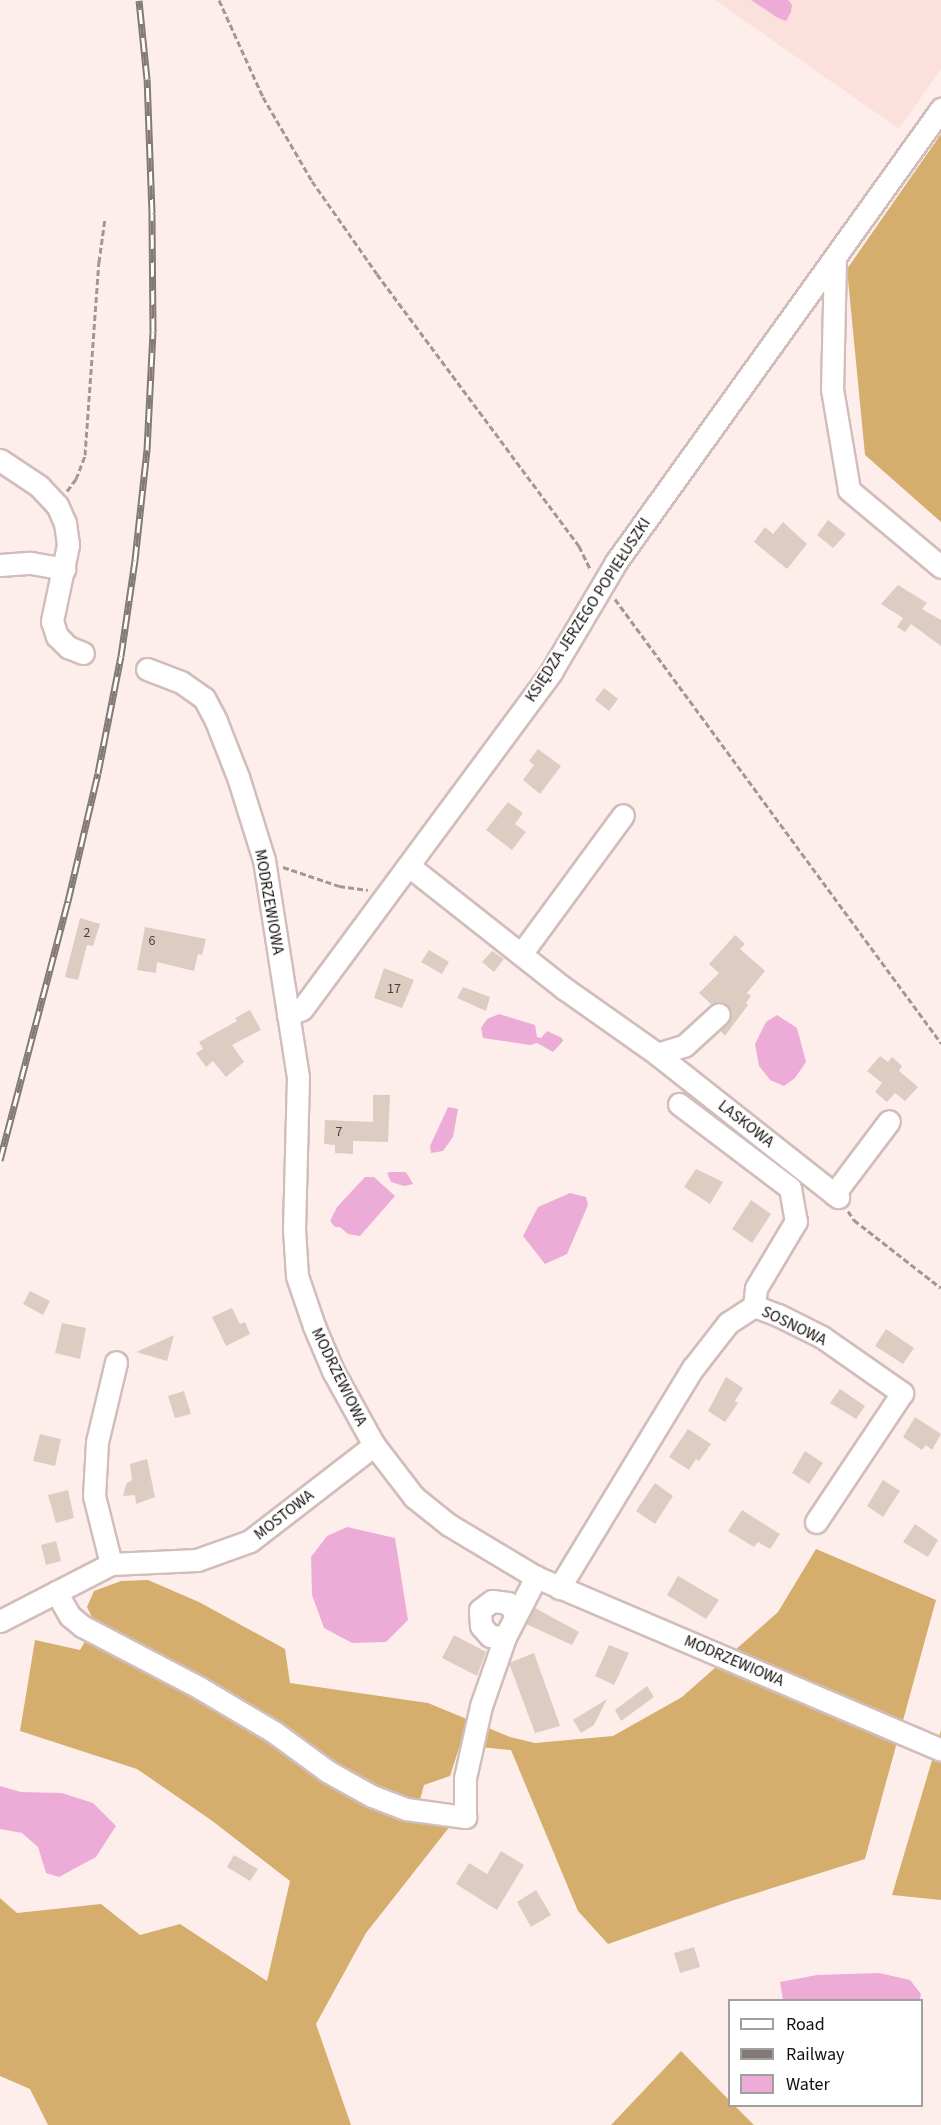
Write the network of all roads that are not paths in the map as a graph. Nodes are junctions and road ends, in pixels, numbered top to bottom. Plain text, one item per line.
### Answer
1 (941, 108) edge
2 (835, 258) junction
3 (0, 460) edge
4 (0, 565) edge
5 (941, 567) edge
6 (64, 569) junction
7 (83, 653) dead end
8 (147, 669) dead end
9 (623, 815) dead end
10 (409, 866) junction
11 (521, 954) junction
12 (719, 1014) dead end
13 (288, 1015) junction
14 (657, 1054) junction
15 (679, 1104) dead end
16 (889, 1121) dead end
17 (754, 1306) junction
18 (116, 1362) dead end
19 (374, 1445) junction
20 (816, 1522) dead end
21 (111, 1564) junction
22 (536, 1577) junction
23 (559, 1588) junction
24 (56, 1592) junction
25 (516, 1615) junction
26 (0, 1621) edge
27 (505, 1637) junction
28 (941, 1750) edge

1 - 2 street, KSIĘDZA JERZEGO POPIEŁUSZKI
2 - 5 street
2 - 10 street, KSIĘDZA JERZEGO POPIEŁUSZKI
3 - 6 street
4 - 6 street
6 - 7 street
8 - 13 street, MODRZEWIOWA
9 - 11 street
10 - 11 street, LASKOWA
10 - 13 street, KSIĘDZA JERZEGO POPIEŁUSZKI
11 - 14 street, LASKOWA
12 - 14 street
13 - 19 street, MODRZEWIOWA
14 - 16 street, LASKOWA
15 - 17 street
17 - 20 street, SOSNOWA
17 - 23 street, SOSNOWA
18 - 21 street
19 - 21 street, MOSTOWA
19 - 22 street, MODRZEWIOWA
21 - 24 street, MOSTOWA
22 - 23 street, MODRZEWIOWA
22 - 25 street
23 - 28 street, MODRZEWIOWA
24 - 26 street, MOSTOWA
24 - 27 street
25 - 27 street
25 - 27 street

